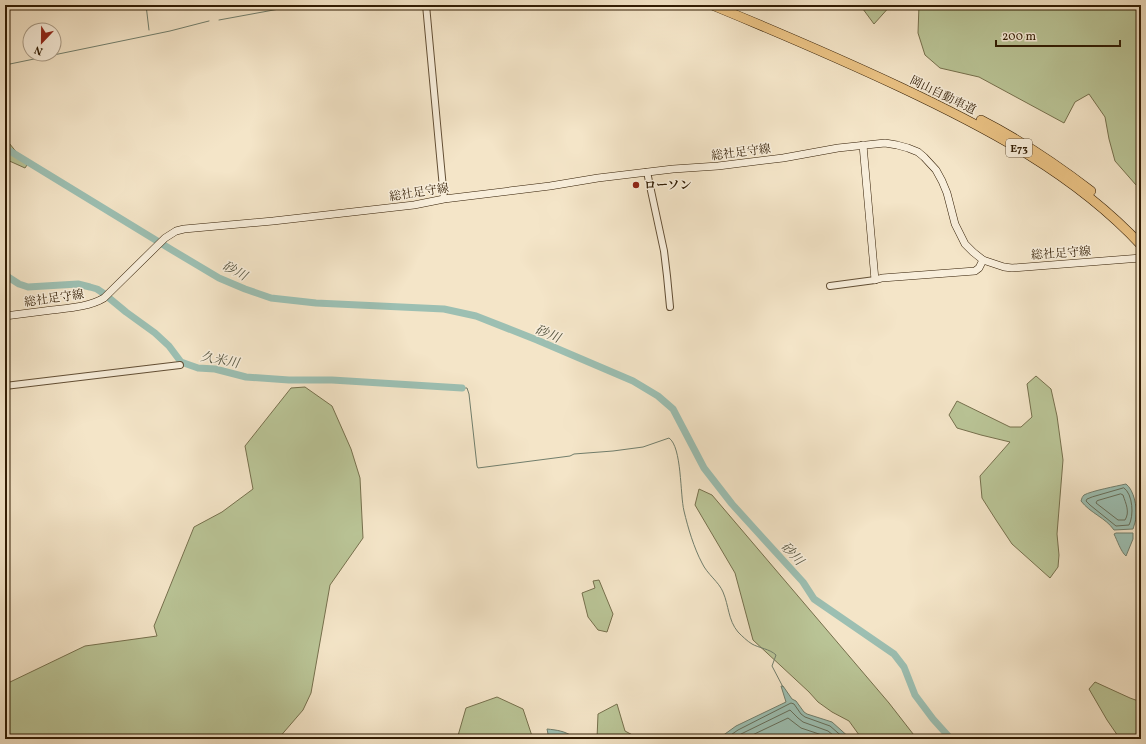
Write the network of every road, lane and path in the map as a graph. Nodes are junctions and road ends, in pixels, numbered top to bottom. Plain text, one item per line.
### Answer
1 (426, 5) edge
2 (712, 5) edge
3 (727, 5) edge
4 (881, 75) junction
5 (863, 145) junction
6 (647, 172) junction
7 (444, 199) junction
8 (1141, 236) edge
9 (1141, 245) edge
10 (1141, 258) edge
11 (983, 260) junction
12 (875, 280) junction
13 (830, 286) dead end
14 (670, 307) dead end
15 (5, 316) edge
16 (180, 365) dead end
17 (5, 386) edge

1 - 7 street
2 - 4 highway, 岡山自動車道 / E73
3 - 4 highway, 岡山自動車道 / E73
4 - 8 highway, 岡山自動車道 / E73
4 - 9 highway, 岡山自動車道 / E73
5 - 6 main road, 総社足守線
5 - 11 main road, 総社足守線
5 - 12 main road
6 - 7 main road, 総社足守線
6 - 14 street
7 - 15 main road, 総社足守線
10 - 11 main road, 総社足守線
11 - 12 main road
12 - 13 street
16 - 17 street

